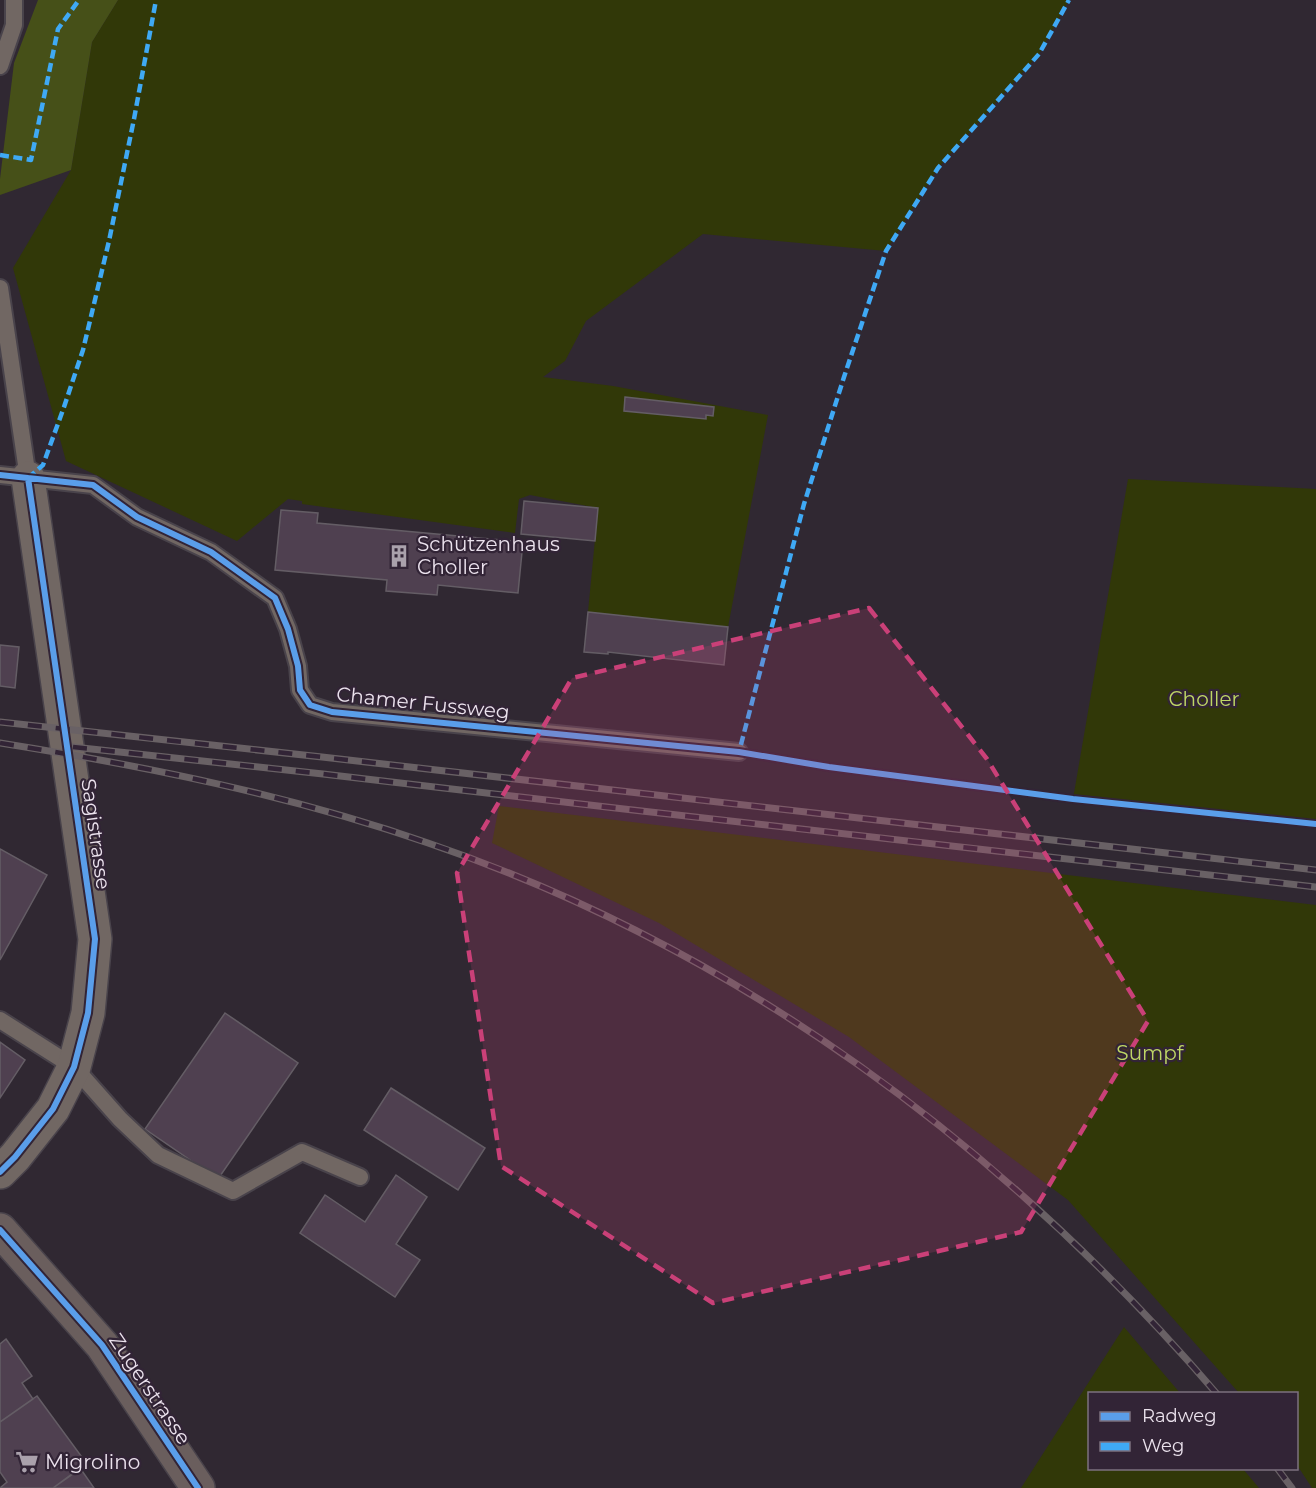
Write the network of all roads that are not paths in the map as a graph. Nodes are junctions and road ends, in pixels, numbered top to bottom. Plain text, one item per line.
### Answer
1 (14, 0) edge
2 (0, 66) edge
3 (0, 288) edge
4 (14, 476) edge
5 (739, 752) dead end
6 (0, 1020) edge
7 (75, 1066) junction
8 (0, 1172) edge
9 (360, 1177) dead end
10 (0, 1230) edge
11 (198, 1488) edge

1 - 2 lane
3 - 4 lane, Sagistrasse
4 - 5 lane, Chamer Fussweg
4 - 7 street, Sagistrasse
6 - 7 lane
7 - 8 street, Sagistrasse
7 - 9 lane
10 - 11 main road, Zugerstrasse

